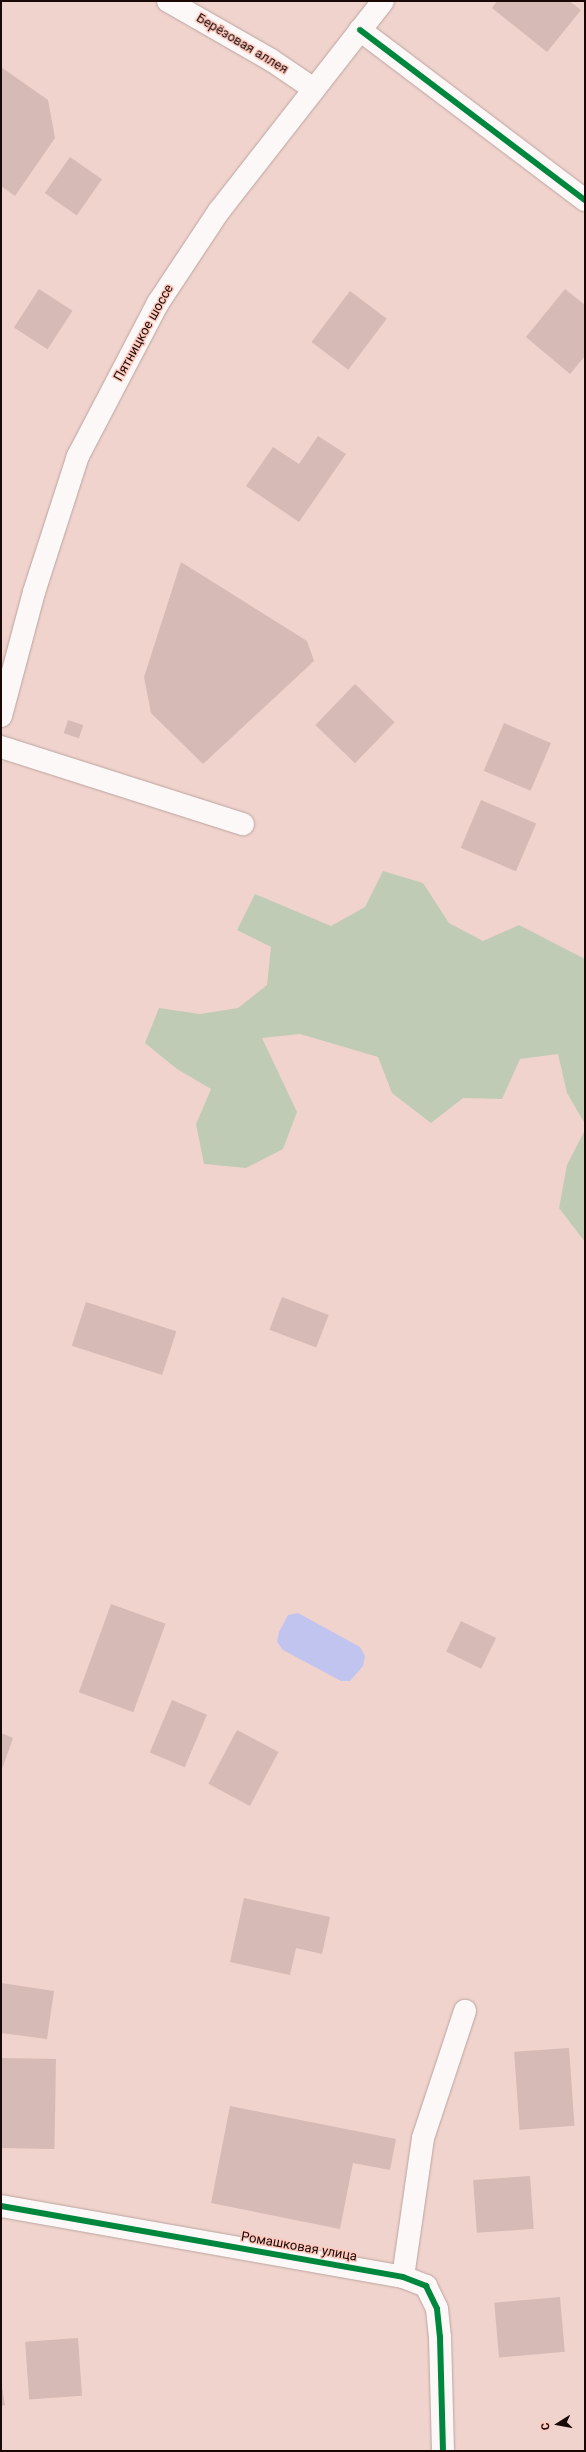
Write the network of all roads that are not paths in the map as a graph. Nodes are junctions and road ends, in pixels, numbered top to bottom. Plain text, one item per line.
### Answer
1 (168, 1) edge
2 (383, 1) edge
3 (360, 30) junction
4 (314, 89) junction
5 (585, 200) edge
6 (1, 716) edge
7 (1, 747) edge
8 (243, 824) dead end
9 (465, 2012) dead end
10 (1, 2206) edge
11 (403, 2276) junction
12 (443, 2451) edge

1 - 4 main road, Берёзовая аллея
2 - 3 main road, Пятницкое шоссе
3 - 4 main road, Пятницкое шоссе
3 - 5 main road
4 - 6 main road, Пятницкое шоссе
7 - 8 main road
9 - 11 main road
10 - 11 main road, Ромашковая улица
11 - 12 main road, Ромашковая улица

